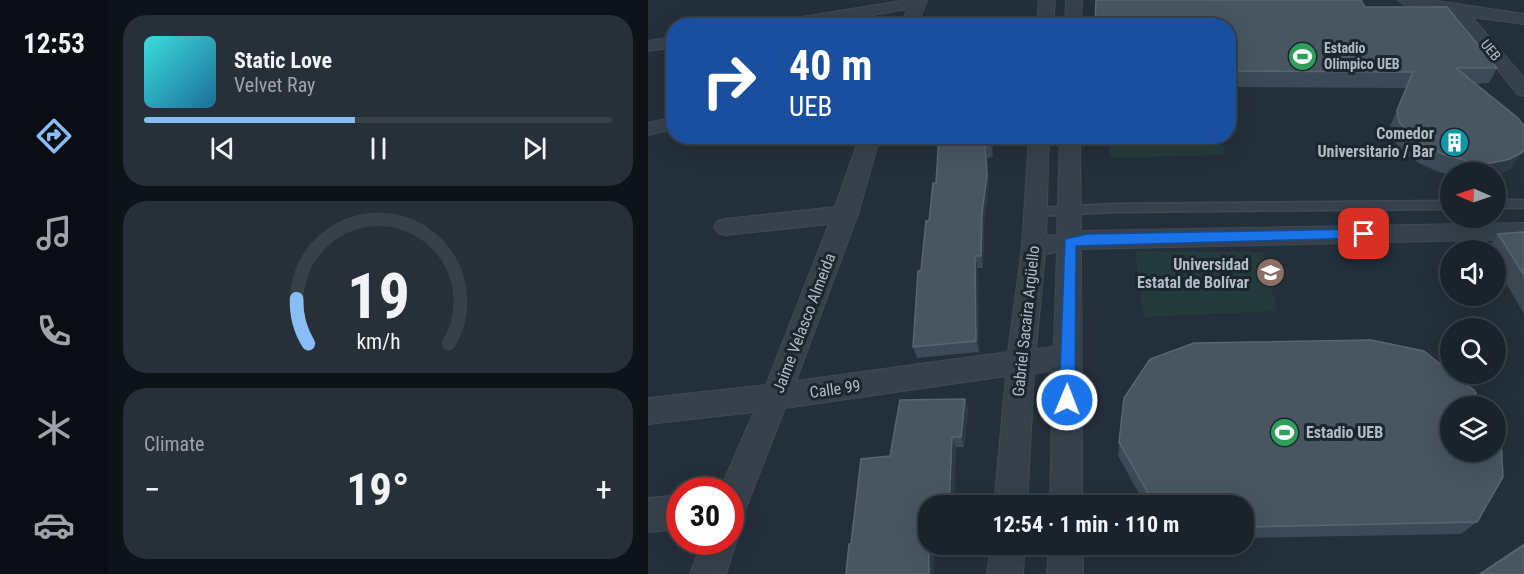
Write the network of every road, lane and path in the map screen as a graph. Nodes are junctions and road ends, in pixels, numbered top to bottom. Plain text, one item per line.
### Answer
1 (1047, 0) edge
2 (1074, 0) edge
3 (1405, 0) edge
4 (918, 1) edge
5 (1458, 10) junction
6 (822, 18) edge
7 (912, 18) edge
8 (1046, 18) edge
9 (1073, 18) edge
10 (1524, 19) edge
11 (666, 43) edge
12 (648, 46) edge
13 (1524, 90) edge
14 (666, 125) edge
15 (648, 129) edge
16 (868, 144) edge
17 (1039, 144) edge
18 (1070, 144) edge
19 (1506, 204) edge
20 (1524, 204) edge
21 (1440, 205) edge
22 (1070, 208) junction
23 (1035, 212) junction
24 (846, 214) junction
25 (726, 227) dead end
26 (1524, 231) edge
27 (1070, 242) junction
28 (1034, 247) junction
29 (1068, 358) junction
30 (1021, 362) junction
31 (776, 397) junction
32 (648, 411) edge
33 (743, 477) edge
34 (1011, 495) edge
35 (1066, 495) edge
36 (666, 513) edge
37 (648, 515) edge
38 (715, 555) edge
39 (1007, 555) edge
40 (1066, 555) edge
41 (708, 574) edge
42 (1005, 574) edge
43 (1065, 574) edge

1 - 8 street
2 - 9 street
3 - 5 street
4 - 6 street
4 - 7 street
5 - 10 street
5 - 13 street, UEB
11 - 12 street
14 - 15 street
16 - 24 street, Jaime Velasco Almeida
17 - 23 street, Gabriel Sacaira Argüello
18 - 22 street
19 - 20 lane
21 - 22 lane
22 - 23 lane
22 - 27 street
23 - 28 street, Gabriel Sacaira Argüello
24 - 25 street
24 - 31 street, Jaime Velasco Almeida
26 - 27 street
27 - 28 street
27 - 29 street
28 - 30 street, Gabriel Sacaira Argüello
29 - 30 street, Calle 99
29 - 35 street
30 - 31 street, Calle 99
30 - 34 street, Gabriel Sacaira Argüello
31 - 32 street, Calle 99
31 - 33 street, Jaime Velasco Almeida
36 - 37 street
38 - 41 street
39 - 42 street
40 - 43 street

